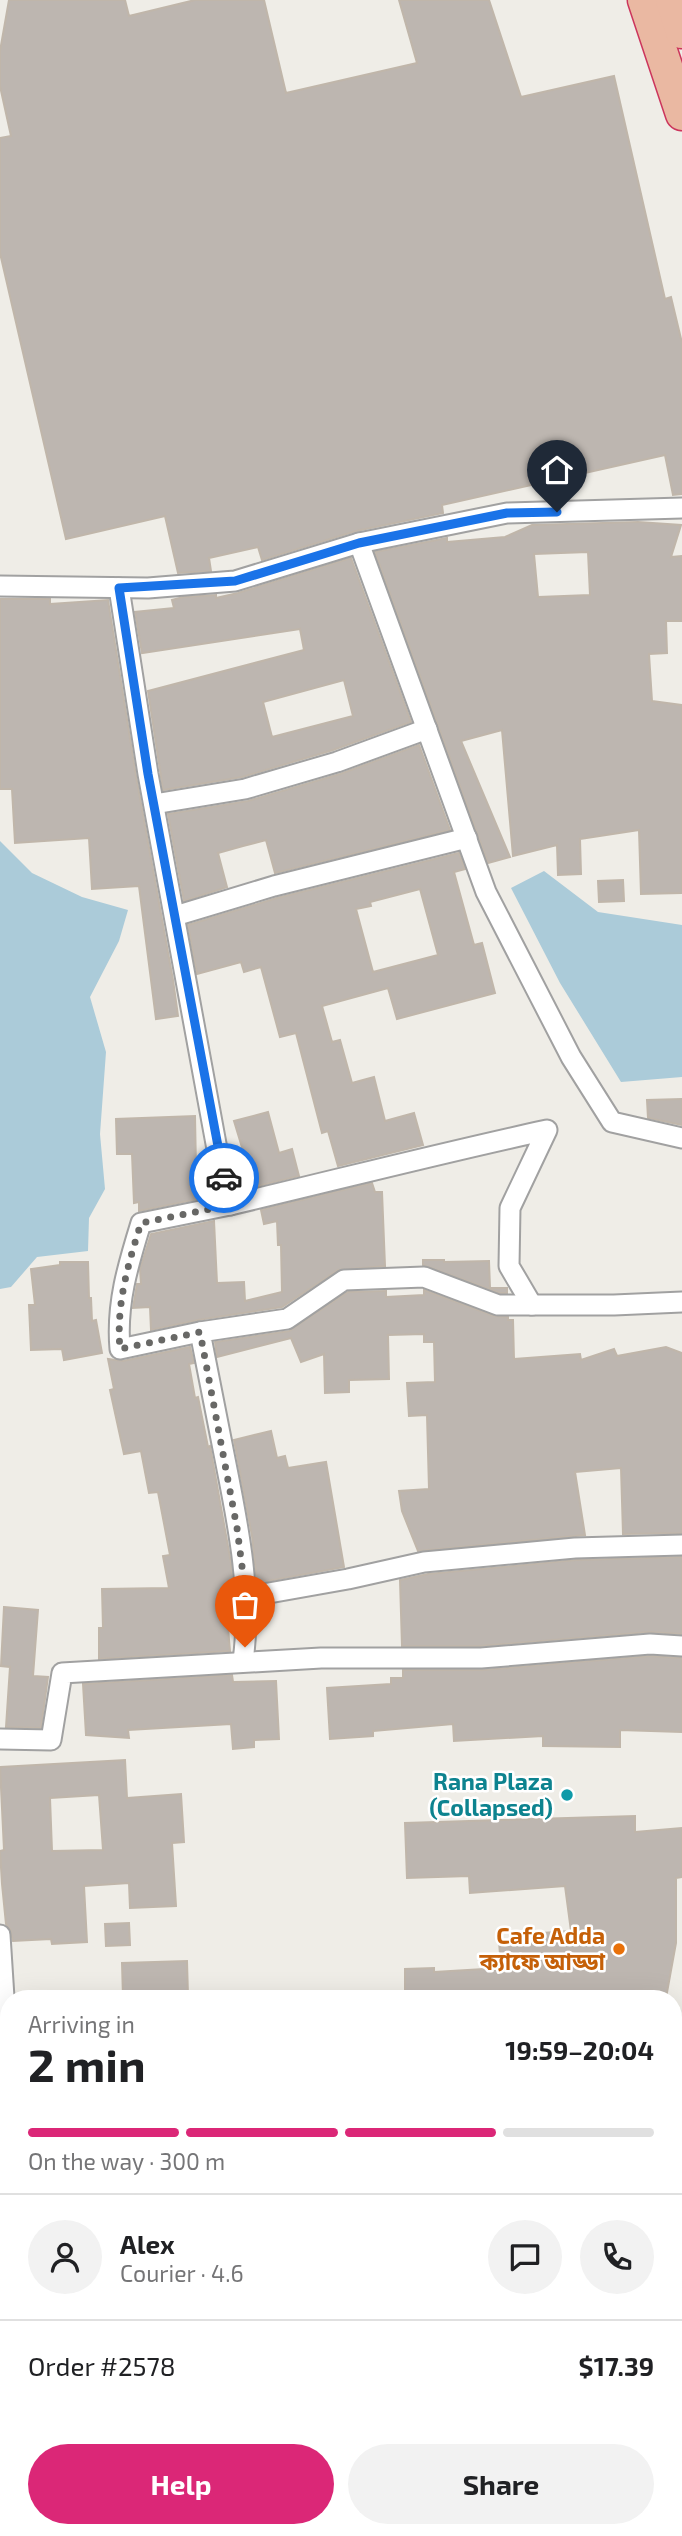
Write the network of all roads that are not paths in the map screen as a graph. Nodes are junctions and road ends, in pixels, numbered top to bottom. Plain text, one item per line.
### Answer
1 (644, 0) edge
2 (672, 0) edge
3 (682, 32) edge
4 (682, 114) edge
5 (682, 508) edge
6 (359, 543) junction
7 (0, 586) edge
8 (119, 588) junction
9 (427, 729) junction
10 (154, 804) junction
11 (467, 838) junction
12 (175, 916) junction
13 (682, 1138) edge
14 (230, 1205) junction
15 (682, 1302) edge
16 (532, 1305) junction
17 (200, 1332) junction
18 (682, 1545) edge
19 (246, 1597) junction
20 (682, 1646) edge
21 (243, 1661) junction
22 (0, 1739) edge
23 (0, 1935) edge
24 (4, 1990) edge

1 - 4 highway
2 - 3 highway
5 - 6 street
6 - 8 street
6 - 9 street
7 - 8 street
8 - 10 street
9 - 10 street
9 - 11 street
10 - 12 street
11 - 12 street
11 - 13 street
12 - 14 street
14 - 16 street
14 - 17 street
15 - 16 street
16 - 17 street
17 - 19 street
18 - 19 street
19 - 21 street
20 - 21 street
21 - 22 street
23 - 24 street

